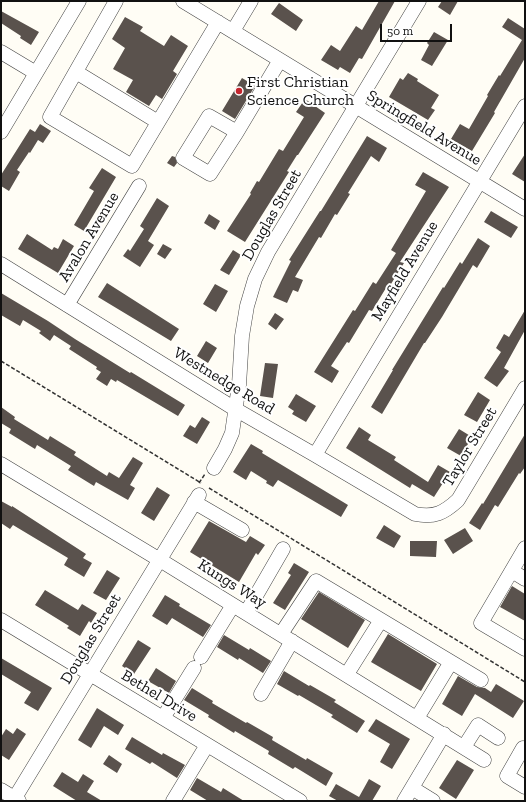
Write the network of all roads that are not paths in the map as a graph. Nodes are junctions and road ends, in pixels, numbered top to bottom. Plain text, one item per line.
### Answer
1 (80, 1) edge
2 (116, 1) edge
3 (183, 1) edge
4 (251, 1) edge
5 (419, 1) edge
6 (218, 22) junction
7 (233, 31) junction
8 (1, 52) edge
9 (280, 60) junction
10 (76, 72) junction
11 (36, 73) junction
12 (355, 106) junction
13 (525, 106) edge
14 (158, 122) junction
15 (1, 132) edge
16 (237, 132) junction
17 (479, 181) junction
18 (139, 186) dead end
19 (525, 208) edge
20 (1, 264) edge
21 (67, 305) junction
22 (525, 388) edge
23 (235, 409) junction
24 (315, 455) junction
25 (1, 464) edge
26 (214, 468) road end
27 (435, 515) joint
28 (242, 530) dead end
29 (525, 548) edge
30 (283, 549) dead end
31 (160, 560) junction
32 (512, 571) junction
33 (525, 579) edge
34 (233, 604) junction
35 (246, 612) junction
36 (1, 620) edge
37 (381, 620) junction
38 (287, 638) junction
39 (525, 649) edge
40 (451, 662) junction
41 (90, 674) junction
42 (347, 674) junction
43 (481, 680) dead end
44 (261, 694) dead end
45 (163, 718) junction
46 (417, 718) junction
47 (444, 734) junction
48 (498, 738) dead end
49 (207, 745) junction
50 (464, 747) junction
51 (523, 748) dead end
52 (484, 760) dead end
53 (525, 787) edge
54 (412, 788) junction
55 (1, 790) edge
56 (15, 800) edge
57 (173, 801) edge
58 (300, 801) edge
59 (404, 801) edge
60 (433, 801) edge

1 - 11 street
2 - 10 street
3 - 6 street, Springfield Avenue
4 - 7 street
5 - 12 street, Douglas Street
6 - 7 street, Springfield Avenue
6 - 14 street
7 - 9 street, Springfield Avenue
8 - 11 street
9 - 12 street, Springfield Avenue
9 - 16 street
10 - 14 street
10 - 14 street
11 - 15 street
12 - 17 street, Springfield Avenue
12 - 23 street, Douglas Street
13 - 17 street, Mayfield Avenue
16 - 16 street
17 - 19 street, Springfield Avenue
17 - 24 street, Mayfield Avenue
18 - 21 street, Avalon Avenue
20 - 21 street, Westnedge Road
21 - 23 street, Westnedge Road
22 - 27 street, Taylor Street
23 - 24 street, Westnedge Road
23 - 26 street, Douglas Street
24 - 27 street, Westnedge Road
25 - 31 street, Kungs Way
28 - 31 street, Douglas Street
29 - 32 street
30 - 35 street
31 - 34 street, Kungs Way
31 - 41 street, Douglas Street
32 - 33 street
32 - 39 street
34 - 35 street, Kungs Way
34 - 45 street
35 - 38 street, Kungs Way
36 - 41 street, Bethel Drive
37 - 38 street
37 - 40 street
37 - 42 street
38 - 42 street, Kungs Way
38 - 44 street
40 - 43 street
40 - 46 street
41 - 45 street, Bethel Drive
41 - 56 street, Douglas Street
42 - 46 street, Kungs Way
45 - 49 street, Bethel Drive
46 - 47 street, Kungs Way
47 - 50 street, Kungs Way
47 - 54 street
48 - 50 street
49 - 57 street
49 - 58 street, Bethel Drive
50 - 52 street, Kungs Way
51 - 53 street
54 - 59 street
54 - 60 street
55 - 56 street

